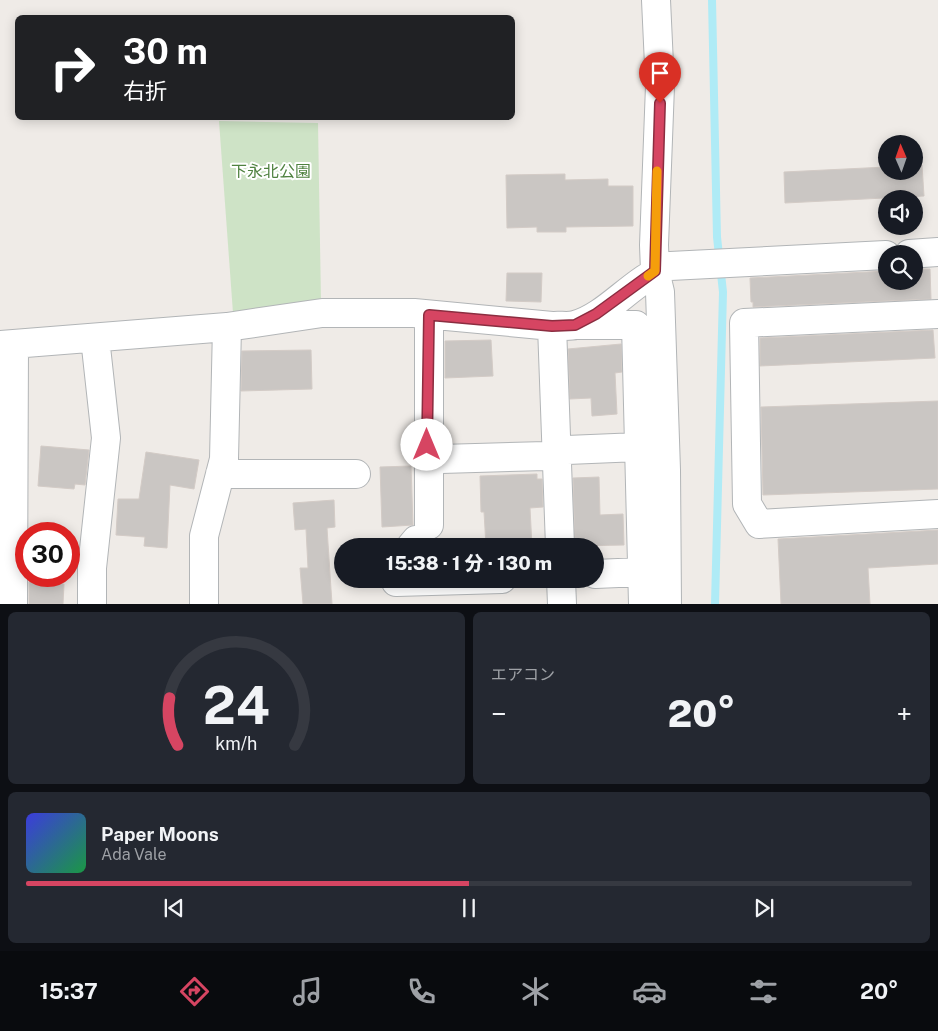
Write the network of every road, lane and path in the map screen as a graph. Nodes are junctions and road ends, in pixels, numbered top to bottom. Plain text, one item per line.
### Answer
1 (656, 0) edge
2 (938, 252) edge
3 (923, 253) edge
4 (878, 255) edge
5 (646, 277) junction
6 (938, 314) edge
7 (429, 315) junction
8 (563, 325) junction
9 (636, 325) junction
10 (227, 327) junction
11 (95, 338) junction
12 (7, 345) edge
13 (639, 447) junction
14 (556, 453) junction
15 (428, 455) junction
16 (220, 474) junction
17 (356, 474) dead end
18 (938, 514) edge
19 (418, 537) edge
20 (560, 538) edge
21 (7, 542) edge
22 (642, 572) junction
23 (604, 574) edge
24 (561, 588) edge
25 (13, 604) edge
26 (92, 604) edge
27 (204, 604) edge
28 (562, 604) edge
29 (643, 604) edge
30 (667, 604) edge

1 - 5 street
2 - 3 street
4 - 5 street
5 - 8 street
5 - 9 street
5 - 30 street
6 - 18 street
7 - 8 street
7 - 10 street
7 - 15 street
8 - 9 street
8 - 14 street
9 - 13 street
10 - 11 street
10 - 16 street
11 - 12 street
11 - 26 street
12 - 21 street
13 - 14 street
13 - 22 street
14 - 15 street
14 - 20 street
15 - 19 street
16 - 17 street
16 - 27 street
21 - 25 street
22 - 23 street
22 - 29 street
24 - 28 street

